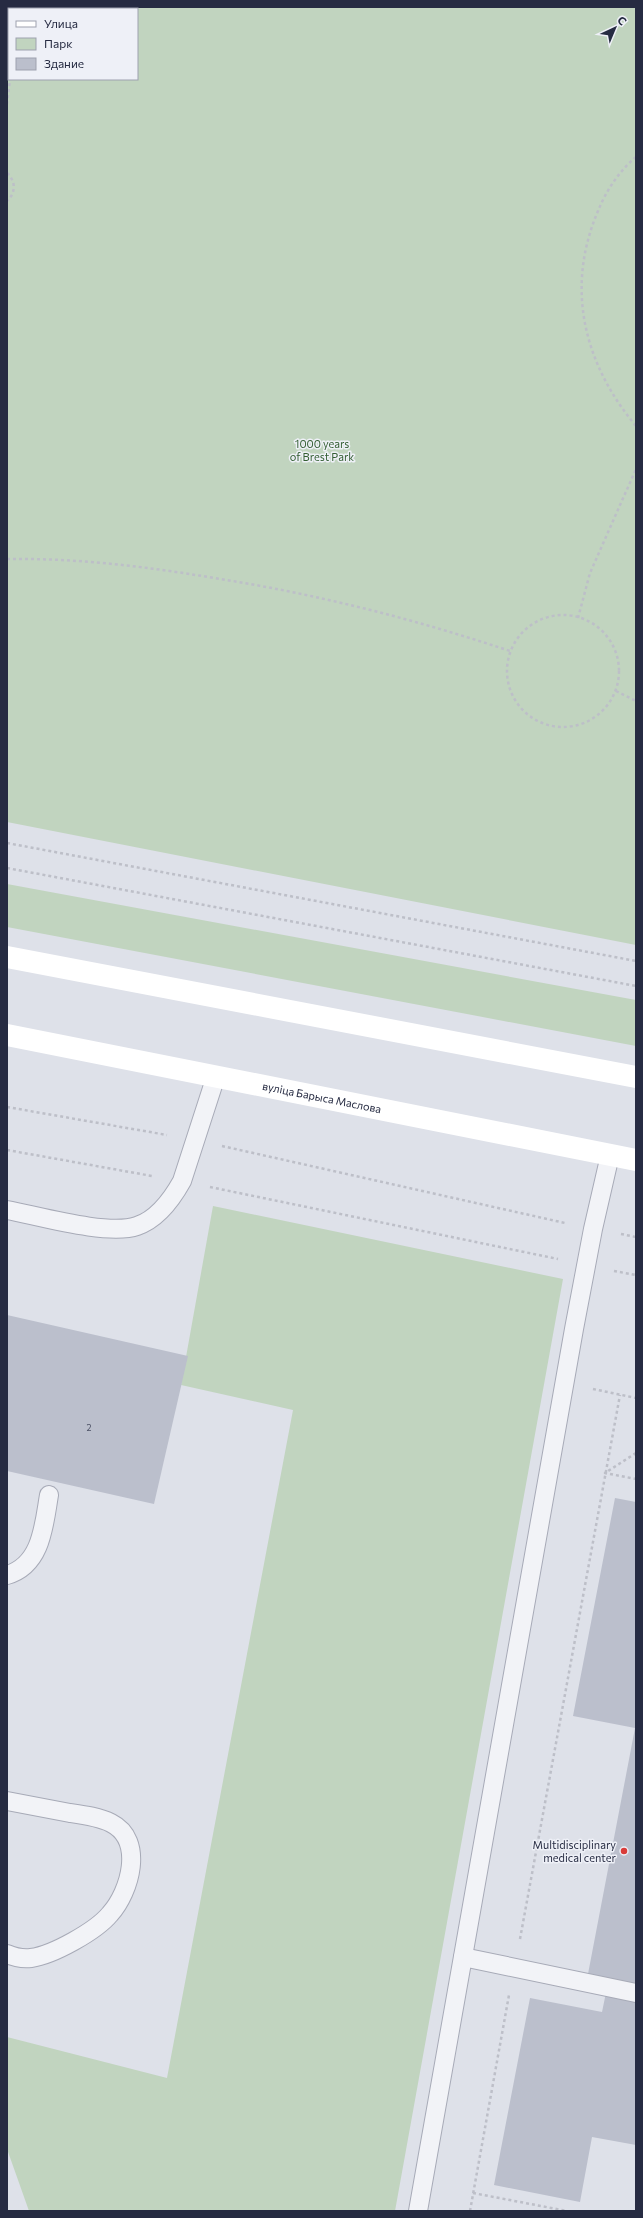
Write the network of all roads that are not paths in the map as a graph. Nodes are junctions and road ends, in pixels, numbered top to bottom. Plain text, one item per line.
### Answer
1 (7, 957) edge
2 (7, 1035) edge
3 (216, 1076) junction
4 (636, 1077) edge
5 (610, 1155) junction
6 (636, 1160) edge
7 (7, 1210) edge
8 (49, 1495) dead end
9 (7, 1575) edge
10 (7, 1801) edge
11 (7, 1954) edge
12 (463, 1957) junction
13 (636, 1993) edge
14 (418, 2211) edge

1 - 4 main road
2 - 3 main road, вуліца Барыса Маслова
3 - 5 main road, вуліца Барыса Маслова
3 - 7 lane
5 - 6 main road, вуліца Барыса Маслова
5 - 12 lane
8 - 9 lane
10 - 11 lane
12 - 13 lane
12 - 14 lane

